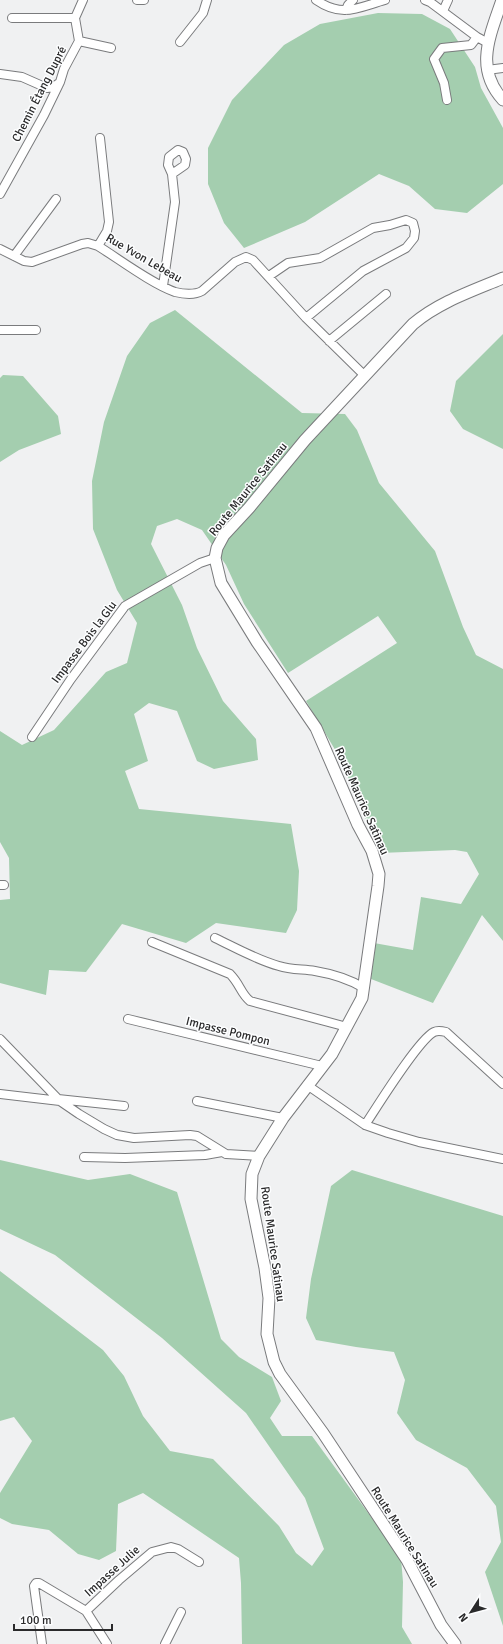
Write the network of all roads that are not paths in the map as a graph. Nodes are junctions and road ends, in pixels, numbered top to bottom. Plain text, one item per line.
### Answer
1 (83, 0) edge
2 (136, 0) edge
3 (144, 0) edge
4 (207, 0) edge
5 (316, 0) edge
6 (353, 0) edge
7 (385, 0) edge
8 (425, 0) edge
9 (448, 0) edge
10 (502, 0) edge
11 (346, 10) junction
12 (442, 11) junction
13 (12, 18) dead end
14 (75, 18) junction
15 (477, 37) junction
16 (79, 41) junction
17 (180, 42) dead end
18 (488, 43) junction
19 (111, 48) dead end
20 (503, 68) edge
21 (487, 70) junction
22 (0, 74) edge
23 (60, 82) junction
24 (447, 100) dead end
25 (503, 100) edge
26 (100, 138) dead end
27 (172, 174) dead end
28 (0, 194) edge
29 (56, 199) dead end
30 (98, 246) junction
31 (0, 249) edge
32 (14, 256) junction
33 (269, 276) junction
34 (503, 278) edge
35 (164, 286) junction
36 (386, 294) dead end
37 (306, 318) junction
38 (0, 330) edge
39 (36, 330) dead end
40 (329, 341) junction
41 (364, 375) junction
42 (215, 558) junction
43 (32, 737) dead end
44 (215, 938) dead end
45 (152, 942) dead end
46 (364, 988) junction
47 (128, 1019) dead end
48 (347, 1027) junction
49 (0, 1039) edge
50 (322, 1066) junction
51 (503, 1084) edge
52 (307, 1085) junction
53 (0, 1094) edge
54 (59, 1100) junction
55 (197, 1101) dead end
56 (124, 1106) dead end
57 (283, 1118) junction
58 (365, 1124) junction
59 (222, 1152) junction
60 (259, 1156) junction
61 (84, 1157) dead end
62 (503, 1159) edge
63 (199, 1562) dead end
64 (86, 1611) junction
65 (181, 1612) dead end
66 (42, 1644) edge
67 (107, 1644) edge
68 (165, 1644) edge
69 (455, 1644) edge

1 - 14 street
2 - 3 street
4 - 17 street
5 - 11 street
6 - 11 street
7 - 11 street
8 - 12 street
9 - 12 street
10 - 18 main road
12 - 15 street
13 - 14 street
14 - 16 street, Chemin Étang Dupré
15 - 18 street
15 - 24 street
16 - 19 street
16 - 23 street, Chemin Étang Dupré
18 - 21 main road
20 - 21 street
21 - 25 main road
22 - 23 street
23 - 28 street, Chemin Étang Dupré
26 - 30 street
27 - 35 street
29 - 32 street
30 - 32 street, Rue Yvon Lebeau
30 - 35 street, Rue Yvon Lebeau
31 - 32 street, Rue Yvon Lebeau
33 - 35 street, Rue Yvon Lebeau
33 - 37 street, Rue Yvon Lebeau
33 - 37 street
34 - 41 main road, Route Maurice Satinau
36 - 40 street
37 - 40 street, Rue Yvon Lebeau
38 - 39 street
40 - 41 street, Rue Yvon Lebeau
41 - 42 main road, Route Maurice Satinau
42 - 43 street, Impasse Bois la Glu
42 - 46 main road, Route Maurice Satinau
44 - 46 street
45 - 48 street
46 - 48 main road, Route Maurice Satinau
47 - 50 street, Impasse Pompon
48 - 50 main road, Route Maurice Satinau
49 - 54 street
50 - 52 main road, Route Maurice Satinau
51 - 58 street
52 - 57 main road, Route Maurice Satinau
52 - 58 street
53 - 54 street
54 - 56 street
54 - 59 street
55 - 57 street
57 - 60 main road, Route Maurice Satinau
58 - 62 street
59 - 60 street
59 - 61 street
60 - 69 main road, Route Maurice Satinau
63 - 64 street, Impasse Julie
64 - 66 street
64 - 67 street
65 - 68 street

